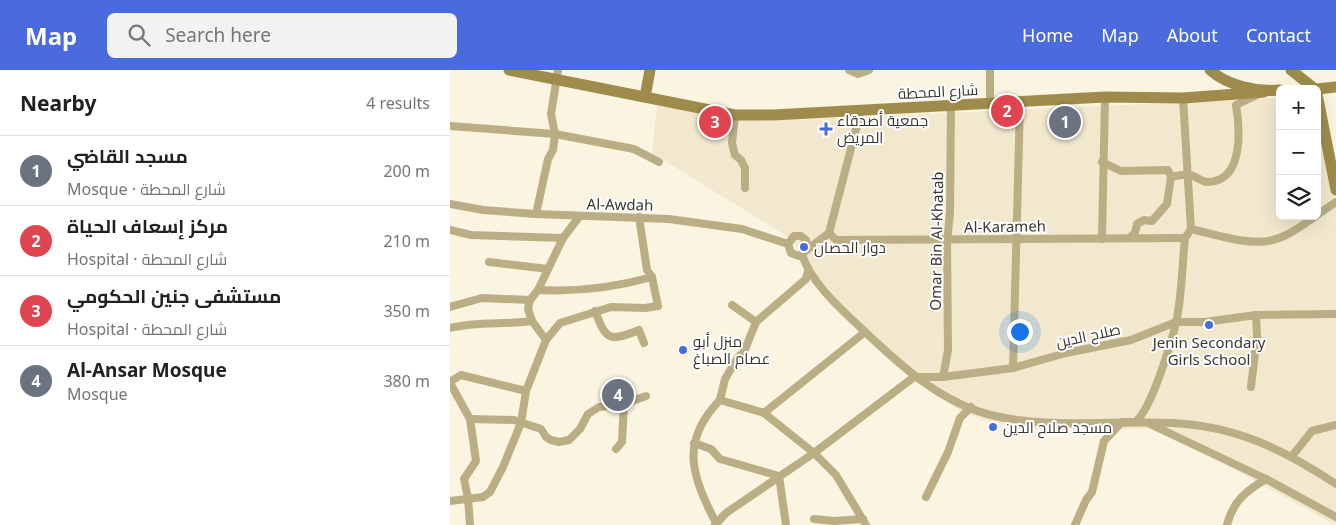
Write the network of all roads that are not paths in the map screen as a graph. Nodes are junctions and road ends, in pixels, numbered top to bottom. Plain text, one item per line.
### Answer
1 (509, 70) edge
2 (650, 70) edge
3 (850, 70) edge
4 (869, 70) edge
5 (990, 70) edge
6 (1210, 70) edge
7 (1292, 70) edge
8 (557, 74) edge
9 (1311, 85) edge
10 (1336, 87) edge
11 (1321, 88) edge
12 (1276, 90) edge
13 (1264, 92) junction
14 (645, 97) junction
15 (1105, 98) junction
16 (1183, 98) junction
17 (990, 103) junction
18 (1020, 103) junction
19 (951, 105) junction
20 (861, 110) junction
21 (735, 114) junction
22 (1321, 114) edge
23 (450, 126) edge
24 (556, 134) junction
25 (658, 162) dead end
26 (1102, 162) junction
27 (1189, 174) junction
28 (1171, 177) junction
29 (745, 188) dead end
30 (1336, 190) edge
31 (1336, 202) edge
32 (450, 204) edge
33 (1321, 213) edge
34 (536, 214) junction
35 (579, 216) junction
36 (639, 217) junction
37 (1311, 220) edge
38 (1191, 229) junction
39 (450, 230) edge
40 (828, 233) junction
41 (563, 238) junction
42 (804, 238) junction
43 (1129, 238) junction
44 (1185, 238) junction
45 (1018, 239) junction
46 (1102, 239) junction
47 (947, 240) junction
48 (788, 244) junction
49 (808, 248) junction
50 (802, 255) junction
51 (489, 262) dead end
52 (548, 269) junction
53 (808, 271) junction
54 (652, 277) junction
55 (538, 290) junction
56 (530, 300) junction
57 (732, 305) dead end
58 (450, 306) edge
59 (596, 311) junction
60 (1336, 314) edge
61 (1256, 315) junction
62 (532, 321) junction
63 (756, 322) junction
64 (1176, 322) junction
65 (450, 328) edge
66 (865, 332) junction
67 (546, 340) junction
68 (644, 343) dead end
69 (1013, 368) junction
70 (914, 377) junction
71 (943, 377) junction
72 (450, 383) edge
73 (1250, 387) dead end
74 (526, 391) junction
75 (646, 396) dead end
76 (720, 400) junction
77 (624, 404) junction
78 (971, 407) junction
79 (764, 413) junction
80 (470, 419) junction
81 (1122, 422) junction
82 (521, 423) junction
83 (1148, 423) junction
84 (1336, 425) edge
85 (694, 443) junction
86 (616, 449) dead end
87 (814, 453) junction
88 (1292, 456) junction
89 (779, 476) junction
90 (1266, 478) junction
91 (1336, 484) edge
92 (926, 497) dead end
93 (468, 498) junction
94 (450, 501) edge
95 (1336, 517) edge
96 (814, 519) dead end
97 (865, 522) edge
98 (715, 524) edge
99 (470, 525) edge
100 (786, 525) edge
101 (1076, 525) edge
102 (1227, 525) edge

1 - 8 main road, شارع المحطة
2 - 14 main road
3 - 4 street
5 - 17 street
6 - 13 main road
7 - 9 main road
8 - 14 main road, شارع المحطة
8 - 24 street
10 - 11 main road
12 - 13 main road, شارع المحطة
13 - 16 main road, شارع المحطة
13 - 27 street
14 - 21 main road, شارع المحطة
15 - 16 main road, شارع المحطة
15 - 18 main road, شارع المحطة
15 - 26 street
16 - 27 street
17 - 18 main road, شارع المحطة
17 - 19 main road, شارع المحطة
18 - 45 street
19 - 20 main road, شارع المحطة
19 - 47 street, Omar Bin Al-Khatab
20 - 21 main road, شارع المحطة
20 - 40 street
21 - 29 street
22 - 30 main road
23 - 24 street
24 - 25 street
24 - 34 street
26 - 28 street
26 - 46 street
27 - 28 street
27 - 38 street
28 - 43 street
31 - 33 street
32 - 34 street, Al-Awdah
34 - 35 street, Al-Awdah
35 - 36 street, Al-Awdah
35 - 41 street
36 - 48 street, Al-Awdah
36 - 54 street
37 - 38 street
38 - 44 street
39 - 41 street
40 - 42 street
40 - 47 street, Al-Karameh
40 - 49 street
41 - 52 street
42 - 48 street
42 - 49 street
43 - 44 street, Al-Karameh
43 - 46 street, Al-Karameh
44 - 64 street
45 - 46 street, Al-Karameh
45 - 47 street, Al-Karameh
45 - 69 street
47 - 71 street, Omar Bin Al-Khatab
48 - 50 street
49 - 50 street
50 - 53 street
51 - 52 street
52 - 55 street
53 - 63 street
53 - 66 street
54 - 55 street
54 - 59 street
55 - 56 street
56 - 58 street
56 - 62 street
57 - 63 street
59 - 67 street
59 - 68 street
60 - 61 street
61 - 64 street
61 - 73 street
62 - 65 street
62 - 67 street
63 - 76 street
64 - 69 street, صلاح الدين
64 - 81 street
66 - 70 street
66 - 79 street
67 - 74 street
69 - 71 street, صلاح الدين
70 - 71 street, صلاح الدين
70 - 78 street
70 - 87 street
72 - 74 street
72 - 80 street
74 - 82 street
75 - 77 street
76 - 79 street
76 - 85 street
77 - 82 street
77 - 86 street
78 - 81 street
78 - 92 street
79 - 87 street
80 - 82 street
80 - 93 street
81 - 83 street
81 - 101 street
82 - 93 street
83 - 88 street
83 - 90 street
84 - 88 street
85 - 89 street
85 - 98 street
87 - 89 street
87 - 97 street
88 - 91 street
89 - 98 street
89 - 100 street
90 - 95 street
90 - 102 street
93 - 94 street
93 - 99 street
96 - 97 street

